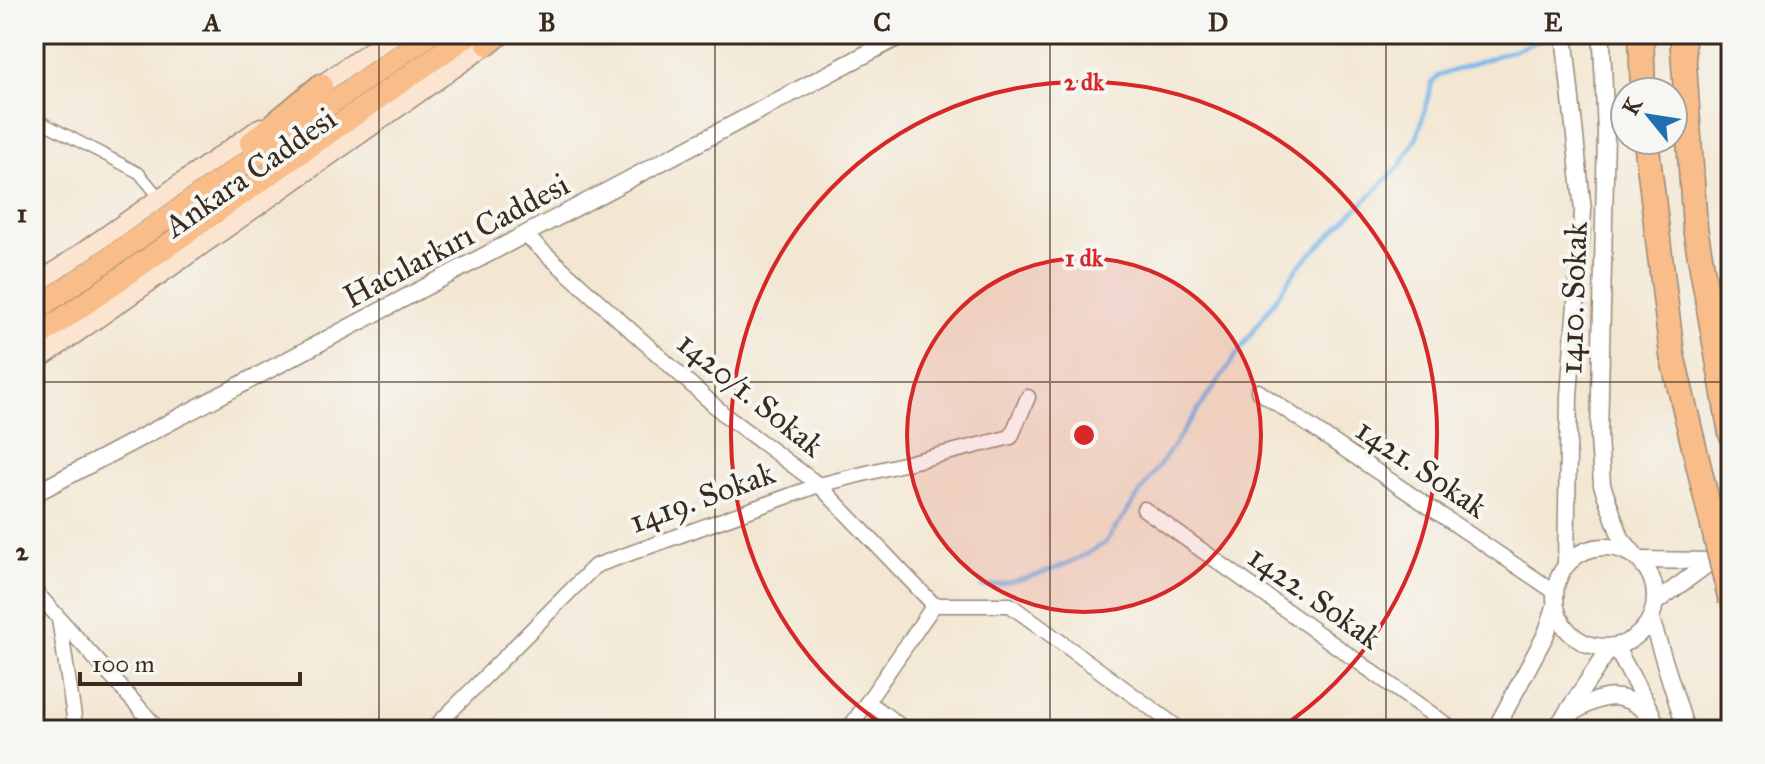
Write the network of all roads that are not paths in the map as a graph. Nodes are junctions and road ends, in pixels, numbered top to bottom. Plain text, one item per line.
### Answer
1 (394, 34) edge
2 (430, 34) edge
3 (904, 34) edge
4 (1564, 34) edge
5 (1598, 34) edge
6 (1641, 34) edge
7 (1682, 34) edge
8 (490, 36) edge
9 (1642, 76) edge
10 (321, 85) junction
11 (34, 118) edge
12 (1648, 156) edge
13 (160, 198) junction
14 (142, 235) junction
15 (525, 235) junction
16 (34, 286) edge
17 (34, 311) edge
18 (34, 339) edge
19 (34, 363) edge
20 (1258, 391) dead end
21 (1028, 397) dead end
22 (1731, 434) edge
23 (819, 485) junction
24 (34, 494) edge
25 (1144, 509) dead end
26 (1638, 558) junction
27 (1731, 558) edge
28 (1712, 561) junction
29 (1566, 564) junction
30 (34, 590) edge
31 (1555, 600) junction
32 (1731, 601) edge
33 (1656, 602) junction
34 (934, 605) junction
35 (59, 618) junction
36 (1651, 619) junction
37 (1612, 647) junction
38 (868, 702) junction
39 (1560, 724) edge
40 (1657, 725) edge
41 (76, 730) edge
42 (159, 730) edge
43 (432, 730) edge
44 (848, 730) edge
45 (906, 730) edge
46 (1181, 730) edge
47 (1454, 730) edge
48 (1495, 730) edge
49 (1686, 730) edge

1 - 10 main road, Ankara Caddesi
2 - 14 highway, Ankara Caddesi
3 - 15 street, Hacılarkırı Caddesi
4 - 29 street, 1410. Sokak
5 - 26 street, 1410. Sokak
6 - 9 highway
7 - 22 highway
8 - 18 highway, Ankara Caddesi
8 - 19 main road, Ankara Caddesi
10 - 13 main road, Ankara Caddesi
10 - 14 highway
11 - 13 street
12 - 32 highway, bridge
13 - 16 main road, Ankara Caddesi
14 - 17 highway, Ankara Caddesi
15 - 23 street, 1420/1. Sokak
15 - 24 street, Hacılarkırı Caddesi
20 - 31 street, 1421. Sokak
21 - 23 street, 1419. Sokak
23 - 34 street, 1420/1. Sokak
23 - 43 street, 1419. Sokak
25 - 47 street, 1422. Sokak
26 - 28 street
26 - 29 street
26 - 33 street
27 - 28 street
28 - 33 street
29 - 31 street
30 - 35 street
31 - 37 street
31 - 48 street
33 - 36 street
34 - 38 street
34 - 46 street
35 - 41 street
35 - 42 street
36 - 37 street
36 - 49 street
37 - 39 street
37 - 40 street
38 - 44 street
38 - 45 street
39 - 40 street

